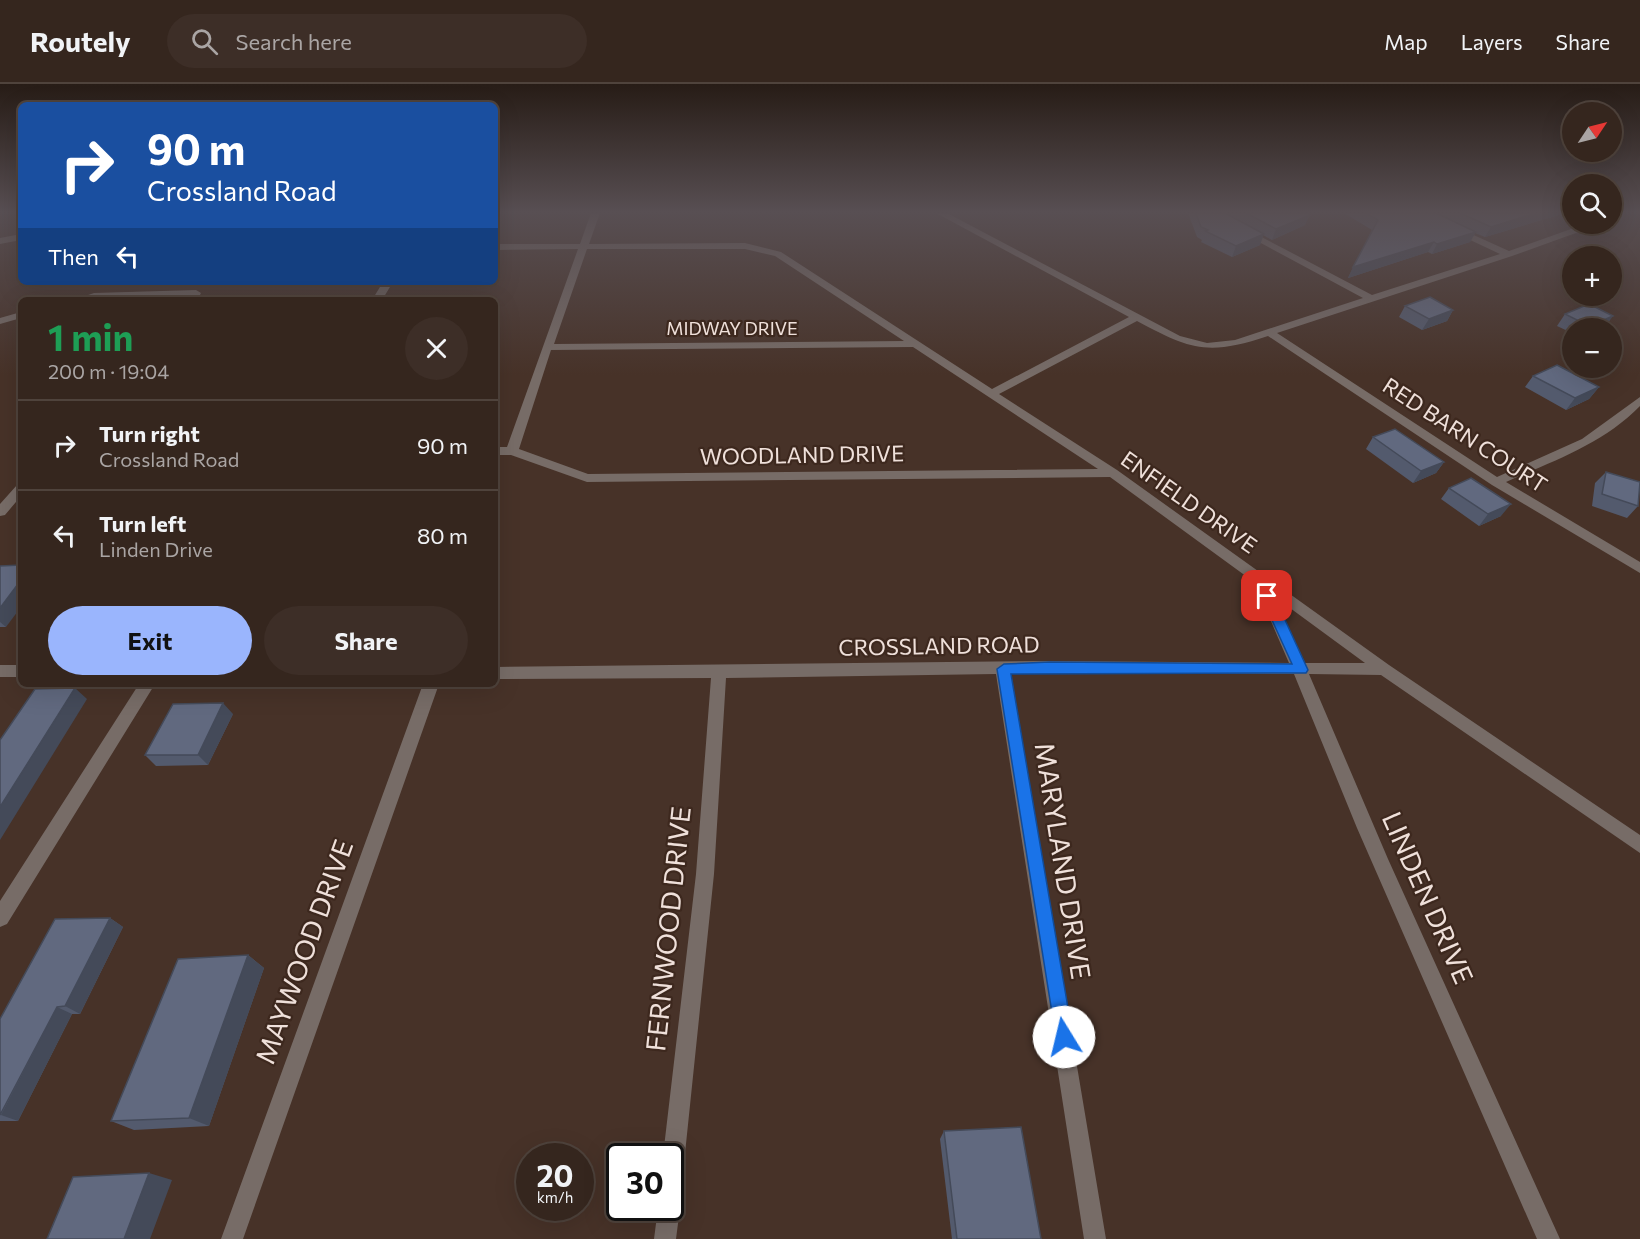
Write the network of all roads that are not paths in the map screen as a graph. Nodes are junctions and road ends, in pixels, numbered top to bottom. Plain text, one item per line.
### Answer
1 (576, 267) edge
2 (798, 267) edge
3 (1042, 267) edge
4 (1311, 267) edge
5 (1468, 267) edge
6 (192, 296) edge
7 (90, 297) edge
8 (1370, 298) junction
9 (18, 316) edge
10 (1137, 317) junction
11 (0, 321) edge
12 (1269, 332) junction
13 (917, 344) junction
14 (547, 346) junction
15 (992, 393) junction
16 (1640, 400) edge
17 (498, 451) edge
18 (512, 451) junction
19 (1113, 473) junction
20 (1496, 482) junction
21 (18, 491) edge
22 (0, 512) edge
23 (1640, 568) edge
24 (1259, 577) junction
25 (1004, 669) junction
26 (1384, 669) junction
27 (1301, 670) junction
28 (0, 671) edge
29 (18, 671) edge
30 (719, 672) junction
31 (498, 673) edge
32 (145, 687) edge
33 (429, 687) edge
34 (1640, 845) edge
35 (0, 918) edge
36 (675, 1143) edge
37 (667, 1221) edge
38 (232, 1239) edge
39 (665, 1239) edge
40 (1095, 1239) edge
41 (1549, 1239) edge

1 - 14 street
2 - 13 street, ENFIELD DRIVE
3 - 10 street
4 - 8 street
5 - 8 street
6 - 7 street
8 - 12 street
9 - 11 street
10 - 12 street
10 - 15 street
12 - 20 street, RED BARN COURT
13 - 14 street, MIDWAY DRIVE
13 - 15 street, ENFIELD DRIVE
14 - 18 street
15 - 19 street, ENFIELD DRIVE
16 - 20 street
17 - 18 street, WOODLAND DRIVE
18 - 19 street, WOODLAND DRIVE
19 - 24 street, ENFIELD DRIVE
20 - 23 street, RED BARN COURT
21 - 22 street
24 - 26 street, ENFIELD DRIVE
24 - 27 street, LINDEN DRIVE
25 - 27 street, CROSSLAND ROAD
25 - 30 street, CROSSLAND ROAD
25 - 40 street, MARYLAND DRIVE
26 - 27 street, CROSSLAND ROAD
26 - 34 street, ENFIELD DRIVE
27 - 41 street, LINDEN DRIVE
28 - 29 street
30 - 31 street, CROSSLAND ROAD
30 - 36 street, FERNWOOD DRIVE
32 - 35 street
33 - 38 street, MAYWOOD DRIVE
37 - 39 street

